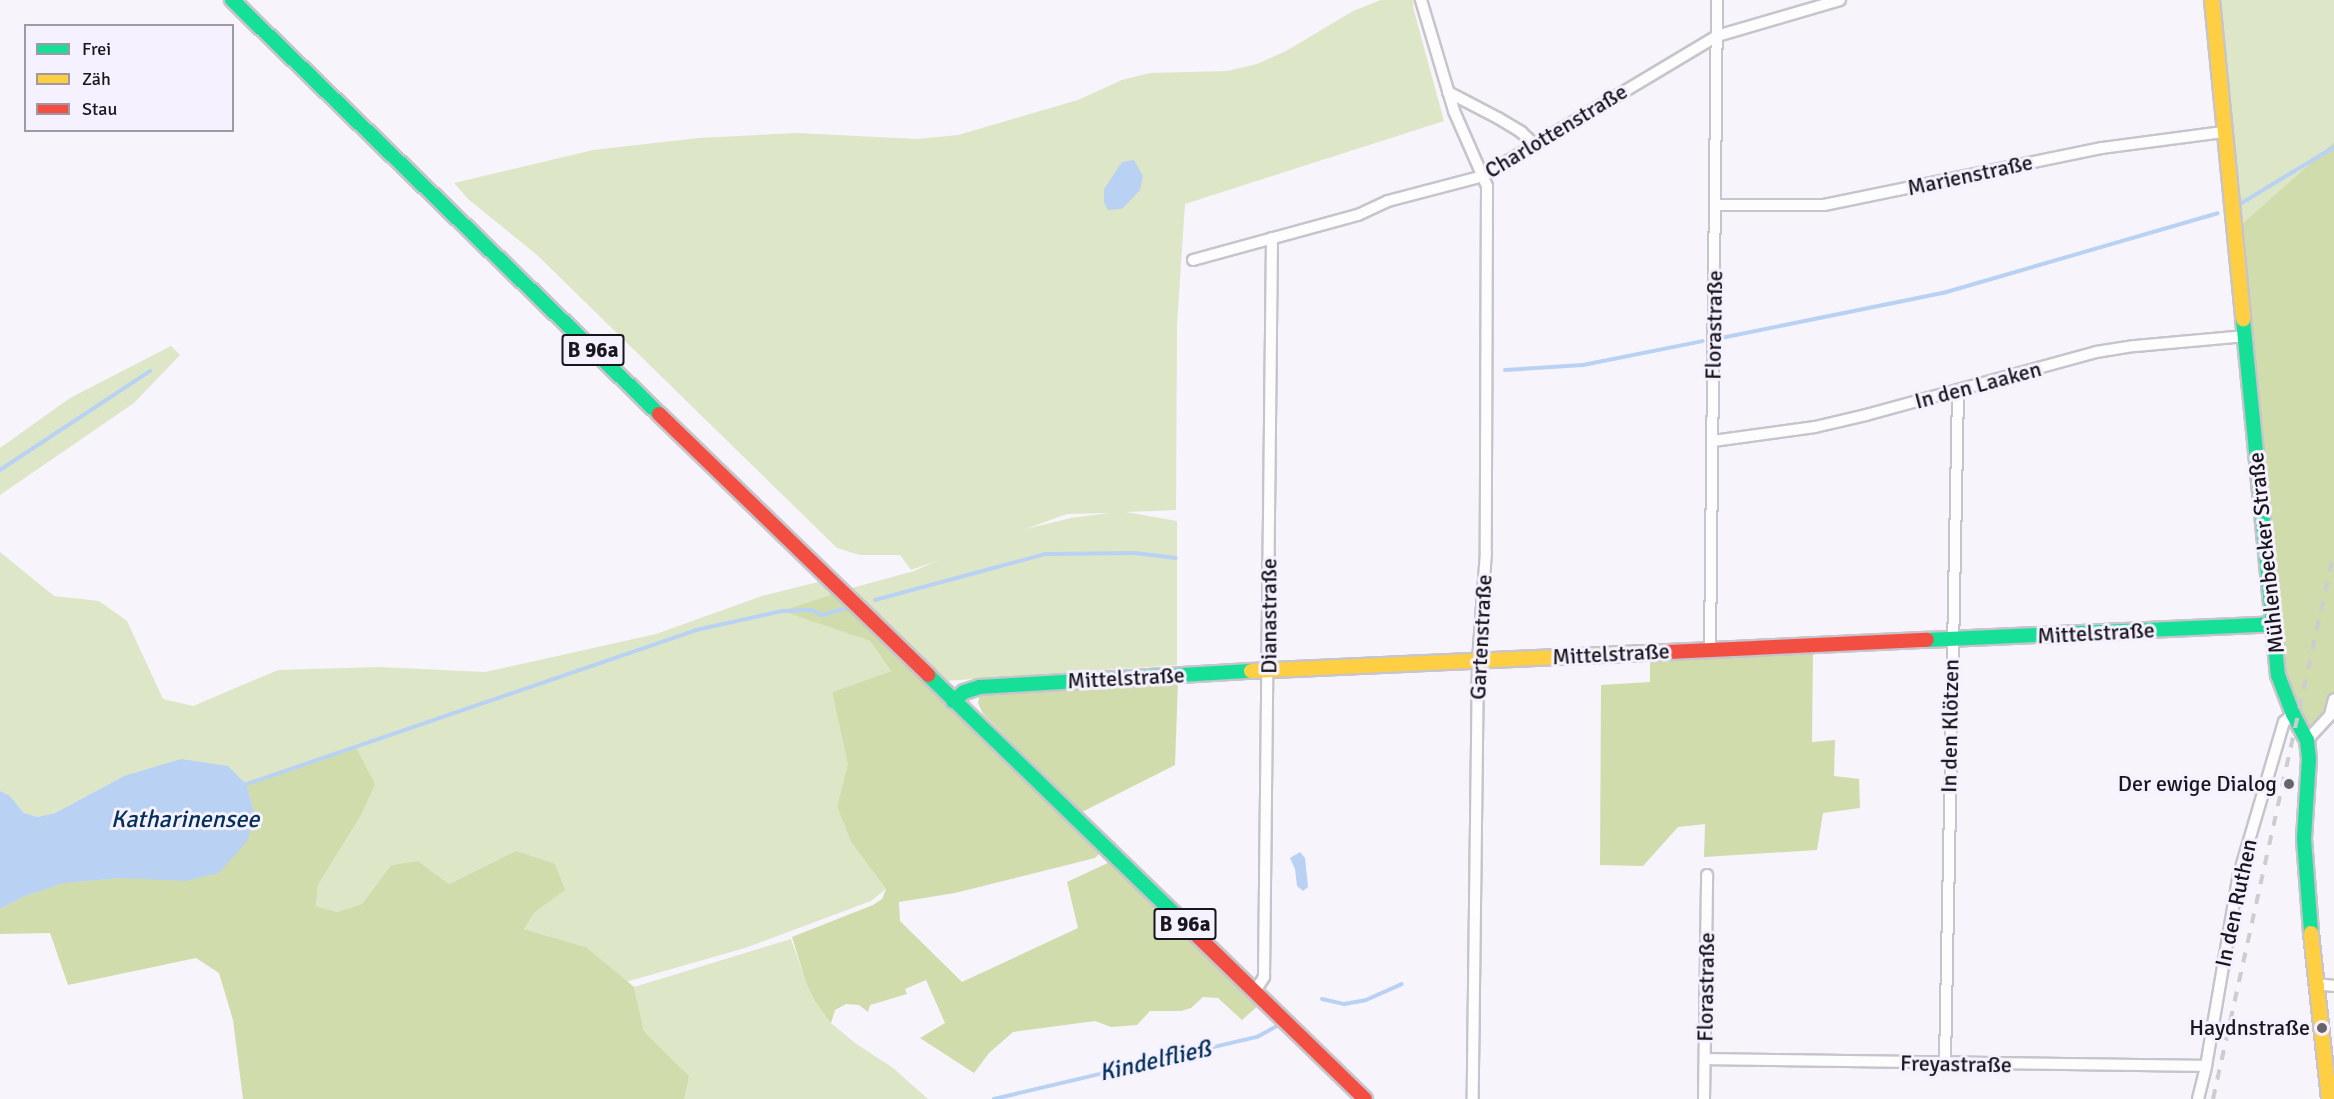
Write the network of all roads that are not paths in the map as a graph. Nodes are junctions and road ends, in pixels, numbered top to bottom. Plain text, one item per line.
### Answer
1 (232, 0) edge
2 (1421, 0) edge
3 (1717, 0) edge
4 (1840, 0) edge
5 (2212, 0) edge
6 (1717, 36) junction
7 (1448, 92) junction
8 (2224, 132) junction
9 (1535, 145) junction
10 (1483, 176) junction
11 (1715, 205) junction
12 (1272, 238) junction
13 (1193, 260) dead end
14 (2244, 336) junction
15 (1958, 390) junction
16 (1713, 441) junction
17 (2273, 624) junction
18 (1951, 640) junction
19 (1710, 650) junction
20 (1478, 660) junction
21 (1269, 671) junction
22 (2334, 699) edge
23 (953, 701) junction
24 (2293, 714) junction
25 (2307, 740) junction
26 (1707, 875) dead end
27 (2317, 984) junction
28 (2334, 986) edge
29 (1255, 991) junction
30 (1705, 1059) junction
31 (1944, 1063) junction
32 (2206, 1066) junction
33 (1365, 1099) edge
34 (1473, 1099) edge
35 (1704, 1099) edge
36 (2198, 1099) edge
37 (2329, 1099) edge

1 - 23 main road, B 96a
2 - 7 street, Gartenstraße
3 - 6 street, Florastraße
4 - 6 street, Charlottenstraße
5 - 8 main road, Mühlenbecker Straße
6 - 9 street, Charlottenstraße
6 - 11 street, Florastraße
7 - 9 street
7 - 10 street, Gartenstraße
8 - 11 street, Marienstraße
8 - 14 main road, Mühlenbecker Straße
9 - 10 street, Charlottenstraße
10 - 12 street, Charlottenstraße
10 - 20 street, Gartenstraße
11 - 16 street, Florastraße
12 - 13 street, Charlottenstraße
12 - 21 street, Dianastraße
14 - 15 street, In den Laaken
14 - 17 main road, Mühlenbecker Straße
15 - 16 street, In den Laaken
15 - 18 street, In den Klötzen
16 - 19 street, Florastraße
17 - 18 main road, Mittelstraße
17 - 24 main road, Mühlenbecker Straße
18 - 19 main road, Mittelstraße
18 - 31 street, In den Klötzen
19 - 20 main road, Mittelstraße
20 - 21 main road, Mittelstraße
20 - 34 street, Gartenstraße
21 - 23 main road, Mittelstraße
21 - 29 street, Dianastraße
22 - 25 street
23 - 29 main road, B 96a
24 - 25 main road, Mühlenbecker Straße
24 - 32 street, In den Ruthen
25 - 27 main road, Mühlenbecker Straße
26 - 30 street, Florastraße
27 - 28 street
27 - 37 main road, Mühlenbecker Straße
29 - 33 main road, B 96a
30 - 31 street, Freyastraße
30 - 35 street, Florastraße
31 - 32 street, Freyastraße
32 - 36 street, In den Ruthen

